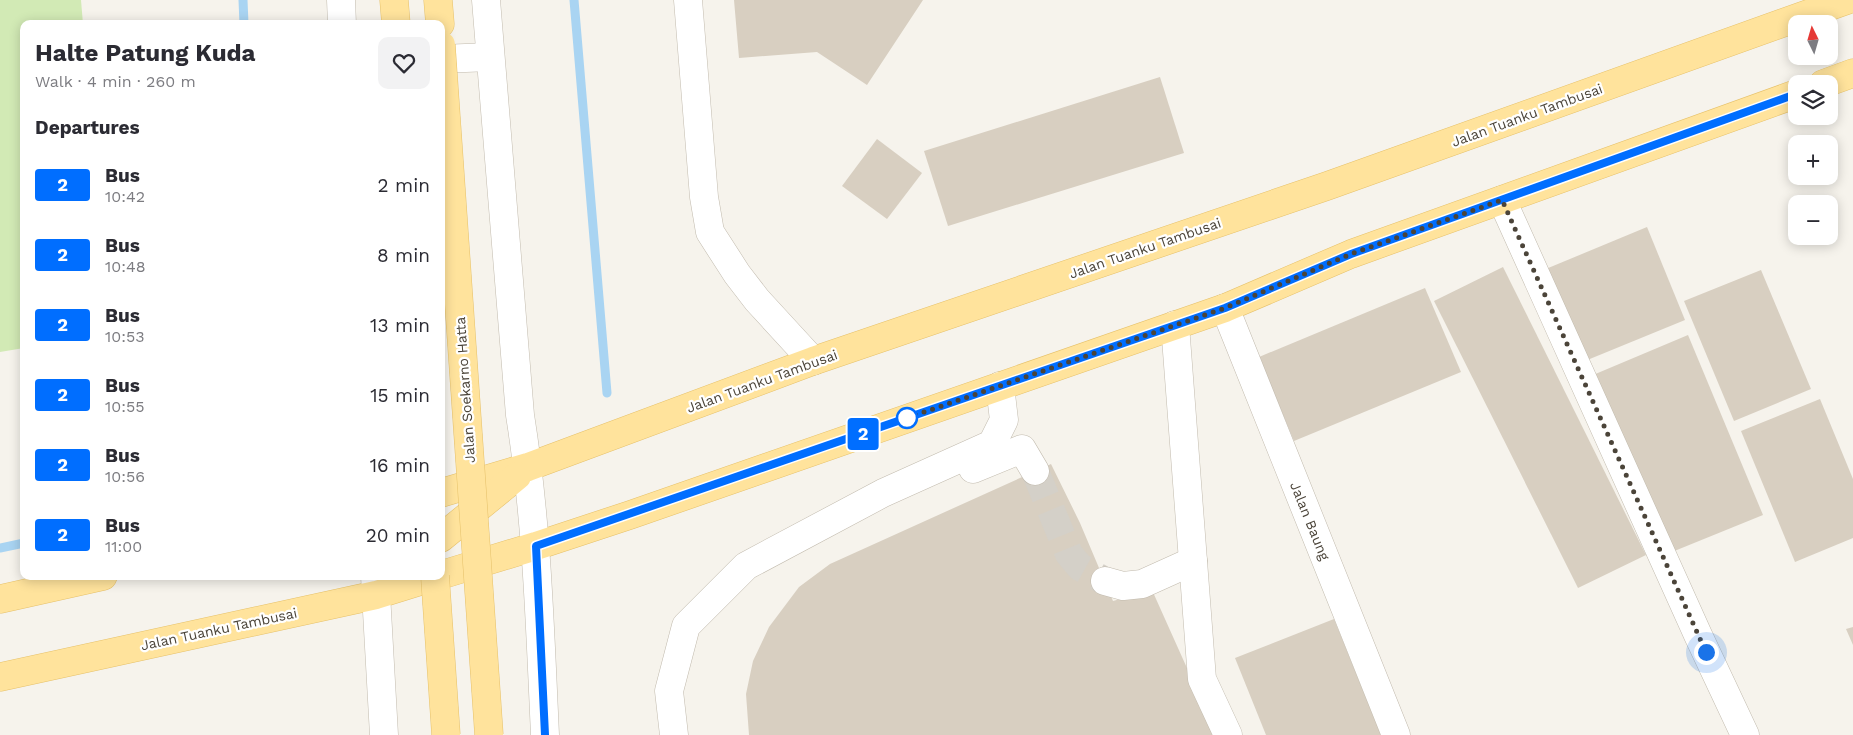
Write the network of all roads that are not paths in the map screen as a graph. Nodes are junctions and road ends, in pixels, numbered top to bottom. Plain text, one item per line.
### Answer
1 (341, 0) edge
2 (394, 0) edge
3 (438, 0) edge
4 (486, 0) edge
5 (688, 0) edge
6 (1847, 0) edge
7 (342, 20) edge
8 (396, 20) edge
9 (440, 20) edge
10 (490, 57) junction
11 (445, 59) edge
12 (1853, 73) edge
13 (1838, 78) edge
14 (1788, 97) edge
15 (445, 102) edge
16 (1502, 200) junction
17 (1225, 308) junction
18 (1175, 325) junction
19 (813, 361) junction
20 (1000, 386) junction
21 (528, 467) junction
22 (1035, 471) tunnel mouth
23 (445, 492) edge
24 (883, 493) junction
25 (445, 532) edge
26 (445, 533) edge
27 (536, 546) junction
28 (1193, 561) junction
29 (445, 574) edge
30 (85, 580) edge
31 (389, 580) edge
32 (412, 580) edge
33 (436, 580) edge
34 (1105, 581) tunnel mouth
35 (376, 586) edge
36 (0, 599) edge
37 (0, 677) edge
38 (384, 735) edge
39 (446, 735) edge
40 (489, 735) edge
41 (545, 735) edge
42 (674, 735) edge
43 (1228, 735) edge
44 (1396, 735) edge
45 (1745, 735) edge

1 - 7 street
2 - 8 main road
3 - 9 main road
4 - 10 street
5 - 19 street
6 - 19 main road, Jalan Tuanku Tambusai
10 - 11 street
10 - 21 street
12 - 13 main road
14 - 16 main road
15 - 40 main road, Jalan Soekarno Hatta, bridge
16 - 17 main road
16 - 45 street
17 - 18 main road
17 - 44 street, Jalan Baung
18 - 20 main road
18 - 28 street
19 - 21 main road, Jalan Tuanku Tambusai
20 - 24 street
20 - 27 main road
21 - 23 main road, Jalan Tuanku Tambusai
21 - 25 main road
21 - 27 street
22 - 24 street
24 - 42 street
26 - 27 main road
27 - 29 main road
27 - 41 street
28 - 34 street
28 - 43 street
30 - 36 main road
31 - 35 main road
32 - 35 main road, Jalan Tuanku Tambusai
33 - 39 main road, bridge
35 - 37 main road, Jalan Tuanku Tambusai
35 - 38 street

